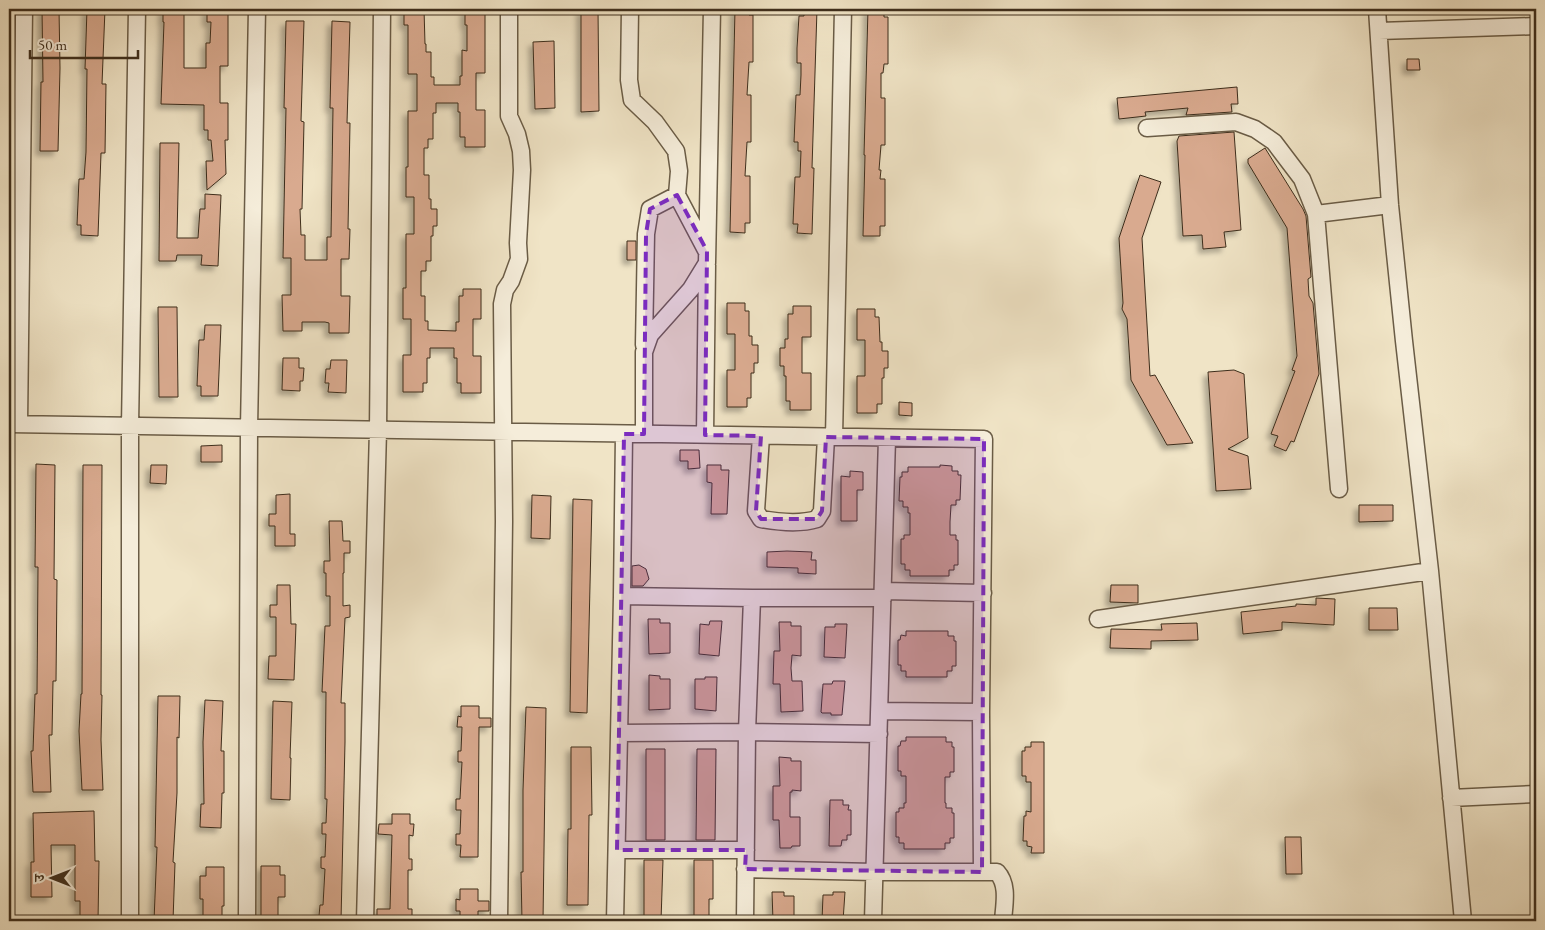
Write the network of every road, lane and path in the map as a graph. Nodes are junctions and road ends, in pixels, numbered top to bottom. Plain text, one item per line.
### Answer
1 (24, 9) edge
2 (137, 9) edge
3 (257, 9) edge
4 (382, 9) edge
5 (508, 9) edge
6 (630, 9) edge
7 (712, 9) edge
8 (843, 9) edge
9 (1376, 9) edge
10 (1536, 26) edge
11 (1379, 31) junction
12 (1147, 128) dead end
13 (677, 194) junction
14 (1390, 206) junction
15 (1316, 214) junction
16 (707, 257) junction
17 (644, 352) junction
18 (14, 424) edge
19 (130, 426) junction
20 (249, 428) junction
21 (378, 430) junction
22 (502, 432) junction
23 (624, 434) junction
24 (644, 434) junction
25 (705, 435) junction
26 (761, 436) junction
27 (830, 437) junction
28 (887, 438) junction
29 (1339, 489) dead end
30 (1430, 571) junction
31 (983, 593) junction
32 (883, 594) junction
33 (622, 596) junction
34 (752, 598) junction
35 (1098, 619) dead end
36 (879, 711) junction
37 (981, 712) junction
38 (747, 732) junction
39 (620, 733) junction
40 (878, 734) junction
41 (1536, 794) edge
42 (1451, 798) junction
43 (617, 850) junction
44 (746, 850) junction
45 (745, 869) junction
46 (874, 872) junction
47 (982, 872) junction
48 (130, 921) edge
49 (247, 921) edge
50 (365, 921) edge
51 (499, 921) edge
52 (615, 921) edge
53 (745, 921) edge
54 (873, 921) edge
55 (1003, 921) edge
56 (1463, 921) edge

1 - 18 street
2 - 19 street
3 - 20 street
4 - 21 street
5 - 22 street
6 - 13 street
7 - 16 street
8 - 27 street
9 - 11 street
10 - 11 street
11 - 14 street
12 - 15 street
13 - 16 street
13 - 17 street
14 - 15 street
14 - 30 street
15 - 29 street
16 - 17 street
16 - 25 street
17 - 24 street
18 - 19 street
19 - 20 street
19 - 48 street
20 - 21 street
20 - 49 street
21 - 22 street
21 - 50 street
22 - 23 street
22 - 51 street
23 - 24 street
23 - 33 street
24 - 25 street
25 - 26 street
26 - 27 street
26 - 27 street
27 - 28 street
28 - 31 street
28 - 32 street
30 - 35 street
30 - 42 street
31 - 32 street
31 - 37 street
32 - 34 street
32 - 36 street
33 - 34 street
33 - 39 street
34 - 38 street
36 - 37 street
36 - 40 street
37 - 47 street
38 - 39 street
38 - 40 street
38 - 44 street
39 - 43 street
40 - 46 street
41 - 42 street
42 - 56 street
43 - 44 street
43 - 52 street
44 - 45 street
45 - 46 street
45 - 53 street
46 - 47 street
46 - 54 street
47 - 55 street

